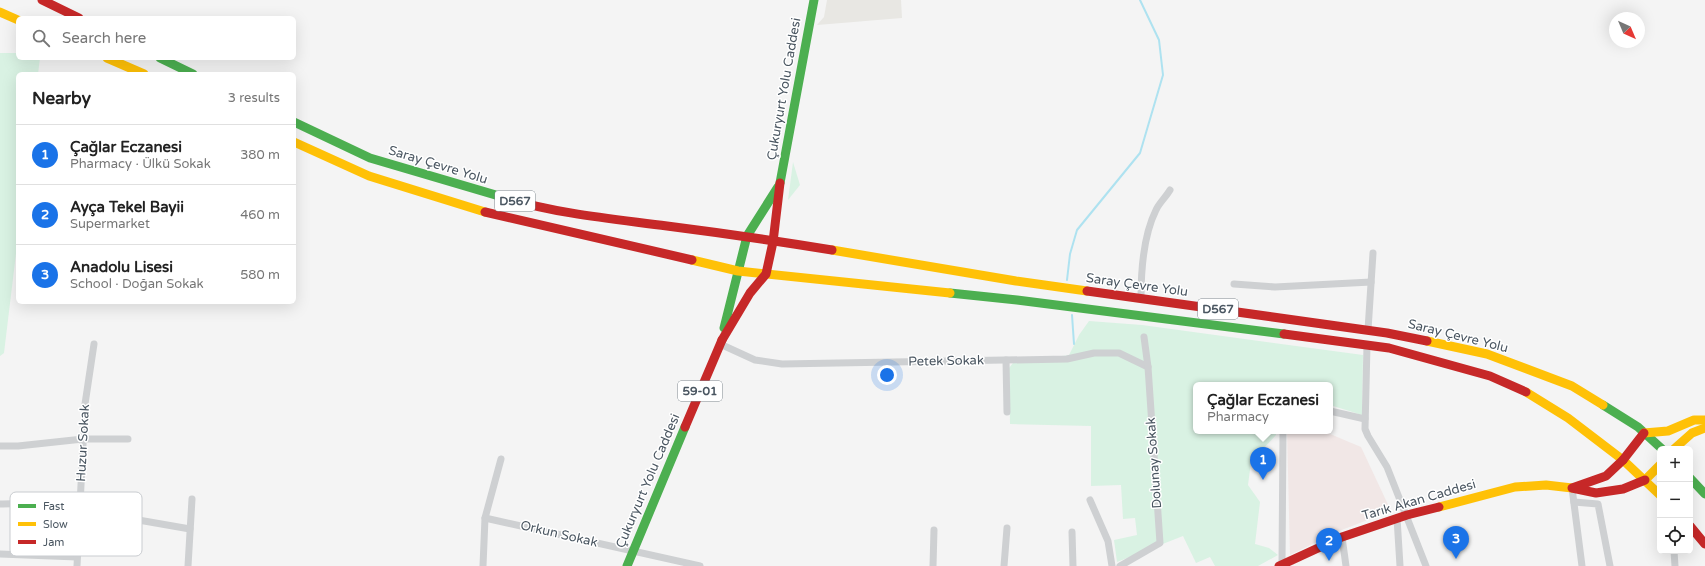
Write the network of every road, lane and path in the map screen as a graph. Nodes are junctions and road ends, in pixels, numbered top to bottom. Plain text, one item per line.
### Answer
1 (42, 0) edge
2 (814, 0) edge
3 (0, 12) edge
4 (75, 16) edge
5 (16, 19) edge
6 (112, 60) edge
7 (164, 60) edge
8 (139, 72) edge
9 (189, 72) edge
10 (296, 123) edge
11 (296, 143) edge
12 (780, 183) junction
13 (1170, 190) dead end
14 (747, 236) junction
15 (773, 242) junction
16 (1373, 254) dead end
17 (738, 271) junction
18 (766, 274) junction
19 (1371, 282) junction
20 (1234, 284) dead end
21 (1142, 298) junction
22 (1368, 330) junction
23 (1144, 337) dead end
24 (721, 342) junction
25 (94, 344) dead end
26 (1367, 345) junction
27 (1006, 360) junction
28 (1148, 367) junction
29 (1007, 412) dead end
30 (1333, 412) edge
31 (1365, 419) junction
32 (1705, 420) edge
33 (1705, 428) edge
34 (1644, 433) junction
35 (1283, 434) edge
36 (83, 439) junction
37 (128, 439) dead end
38 (0, 446) edge
39 (1659, 446) edge
40 (1677, 446) edge
41 (501, 459) dead end
42 (1623, 460) junction
43 (1657, 468) edge
44 (1646, 480) junction
45 (1693, 481) edge
46 (1572, 488) junction
47 (81, 492) edge
48 (1657, 492) edge
49 (1705, 494) edge
50 (192, 499) dead end
51 (1090, 500) dead end
52 (1574, 502) junction
53 (1407, 515) junction
54 (485, 518) junction
55 (1396, 518) junction
56 (142, 521) edge
57 (1007, 528) dead end
58 (190, 529) junction
59 (934, 530) dead end
60 (1693, 530) edge
61 (1072, 532) dead end
62 (1342, 537) junction
63 (1705, 544) edge
64 (633, 551) junction
65 (0, 554) edge
66 (10, 554) edge
67 (1674, 554) edge
68 (51, 556) edge
69 (77, 557) joint
70 (1281, 565) edge
71 (77, 566) edge
72 (188, 566) edge
73 (483, 566) edge
74 (627, 566) edge
75 (700, 566) edge
76 (933, 566) edge
77 (1004, 566) edge
78 (1072, 566) edge
79 (1112, 566) edge
80 (1120, 566) edge
81 (1346, 566) edge
82 (1400, 566) edge
83 (1426, 566) edge
84 (1582, 566) edge
85 (1610, 566) edge
86 (1675, 566) edge

1 - 4 main road
2 - 12 main road, Çukuryurt Yolu Caddesi
3 - 5 main road
6 - 8 main road
7 - 9 main road
10 - 14 main road, Saray Çevre Yolu / D567
11 - 17 main road, D567
12 - 14 main road
12 - 15 main road, Çukuryurt Yolu Caddesi
13 - 21 street
14 - 15 main road, D567
14 - 17 main road
15 - 18 main road, Çukuryurt Yolu Caddesi
15 - 21 main road, Saray Çevre Yolu / D567
16 - 19 street
17 - 18 main road, D567
17 - 24 main road
18 - 24 main road, 59-01
18 - 26 main road, D567
19 - 20 street
19 - 22 street
21 - 22 main road, Saray Çevre Yolu / D567
22 - 34 main road, Saray Çevre Yolu / D567
23 - 28 street, Dolunay Sokak
24 - 27 street, Petek Sokak
24 - 64 main road, Çukuryurt Yolu Caddesi / 59-01
25 - 36 street, Huzur Sokak
26 - 31 street
26 - 42 main road, D567
27 - 28 street, Petek Sokak
27 - 29 street
28 - 80 street, Dolunay Sokak
30 - 31 street
31 - 53 street
32 - 34 main road
33 - 40 main road
34 - 39 main road, D567
34 - 42 main road
35 - 70 street
36 - 37 street
36 - 38 street
36 - 47 street, Huzur Sokak
41 - 54 street
42 - 44 main road, D567
42 - 46 main road
43 - 44 main road
44 - 46 main road, Tarık Akan Caddesi
44 - 48 main road, D567
45 - 49 main road
46 - 52 street
46 - 53 main road, Tarık Akan Caddesi
50 - 58 street
51 - 79 street
52 - 84 street
52 - 85 street
53 - 55 main road, Tarık Akan Caddesi
53 - 83 street
54 - 64 street, Orkun Sokak
54 - 73 street
55 - 62 main road, Tarık Akan Caddesi
55 - 82 street
56 - 58 street
57 - 77 street
58 - 72 street
59 - 76 street
60 - 63 main road
61 - 78 street
62 - 70 main road, Tarık Akan Caddesi
62 - 81 street
64 - 74 main road, Çukuryurt Yolu Caddesi / 59-01
64 - 75 street, Orkun Sokak
65 - 66 street
67 - 86 street
68 - 69 street
69 - 71 street, Huzur Sokak

